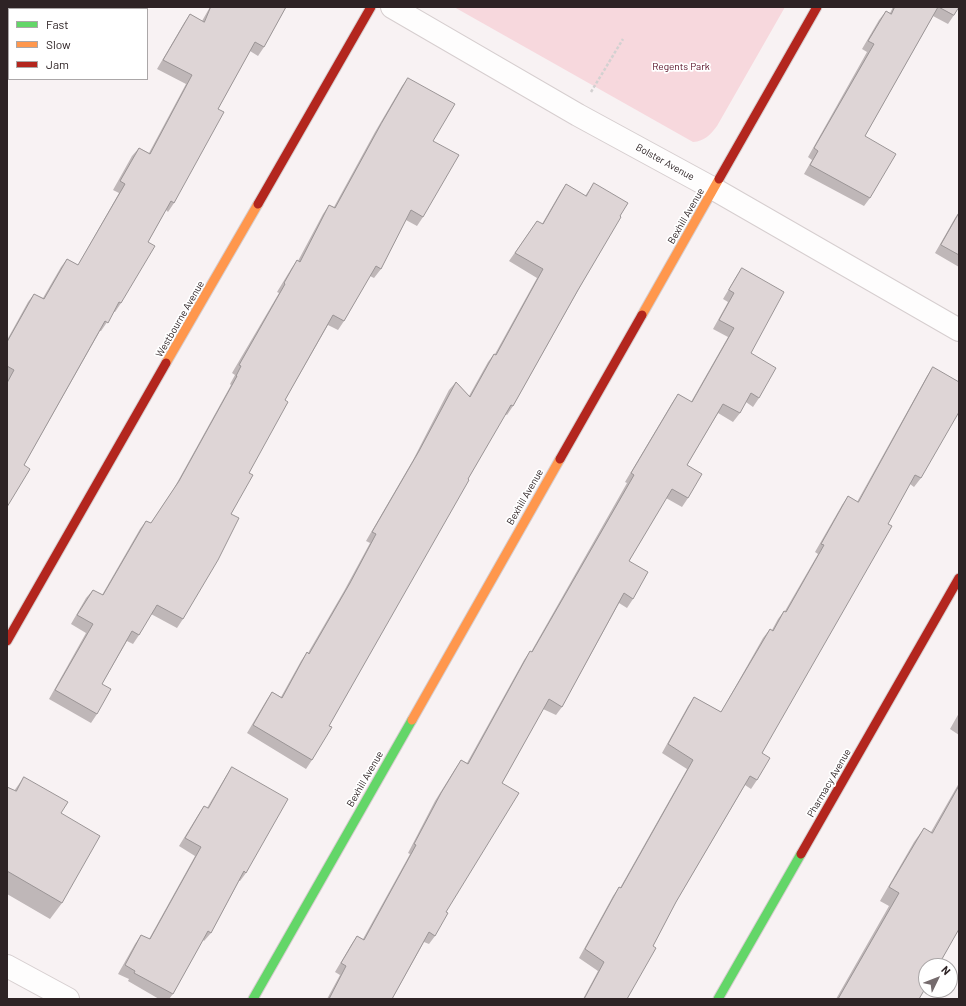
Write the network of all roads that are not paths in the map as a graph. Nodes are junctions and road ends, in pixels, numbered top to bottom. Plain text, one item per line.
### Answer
1 (371, 7) edge
2 (392, 7) edge
3 (818, 7) edge
4 (714, 189) junction
5 (959, 330) edge
6 (959, 578) edge
7 (7, 641) edge
8 (7, 966) edge
9 (68, 999) edge
10 (252, 999) edge
11 (718, 999) edge

1 - 7 street, Westbourne Avenue
2 - 4 street, Bolster Avenue
3 - 4 street, Bexhill Avenue
4 - 5 street, Bolster Avenue
4 - 10 street, Bexhill Avenue
6 - 11 street, Pharmacy Avenue
8 - 9 street

